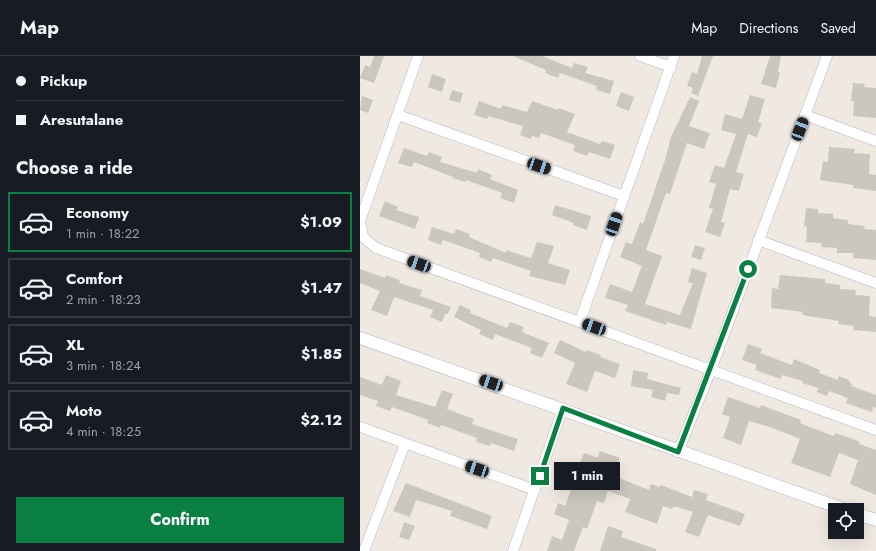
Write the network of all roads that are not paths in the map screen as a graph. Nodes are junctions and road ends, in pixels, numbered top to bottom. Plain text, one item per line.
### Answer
1 (418, 56) edge
2 (640, 56) edge
3 (674, 56) edge
4 (827, 56) edge
5 (671, 67) junction
6 (398, 115) junction
7 (806, 115) junction
8 (876, 141) edge
9 (624, 196) junction
10 (758, 240) junction
11 (876, 283) edge
12 (580, 321) junction
13 (360, 338) edge
14 (710, 370) junction
15 (563, 408) junction
16 (360, 427) edge
17 (876, 430) edge
18 (405, 444) junction
19 (678, 452) junction
20 (535, 490) junction
21 (828, 504) edge
22 (864, 516) edge
23 (876, 520) edge
24 (364, 551) edge
25 (514, 551) edge

1 - 6 street
2 - 5 street
3 - 5 street
4 - 7 street
5 - 9 street
6 - 9 street
6 - 12 street
7 - 8 street
7 - 10 street
9 - 12 street
10 - 11 street
10 - 14 street
12 - 14 street
13 - 15 street
14 - 17 street
14 - 19 street
15 - 19 street
15 - 20 street
16 - 18 street
18 - 20 street
18 - 24 street
19 - 21 street
20 - 25 street
22 - 23 street

